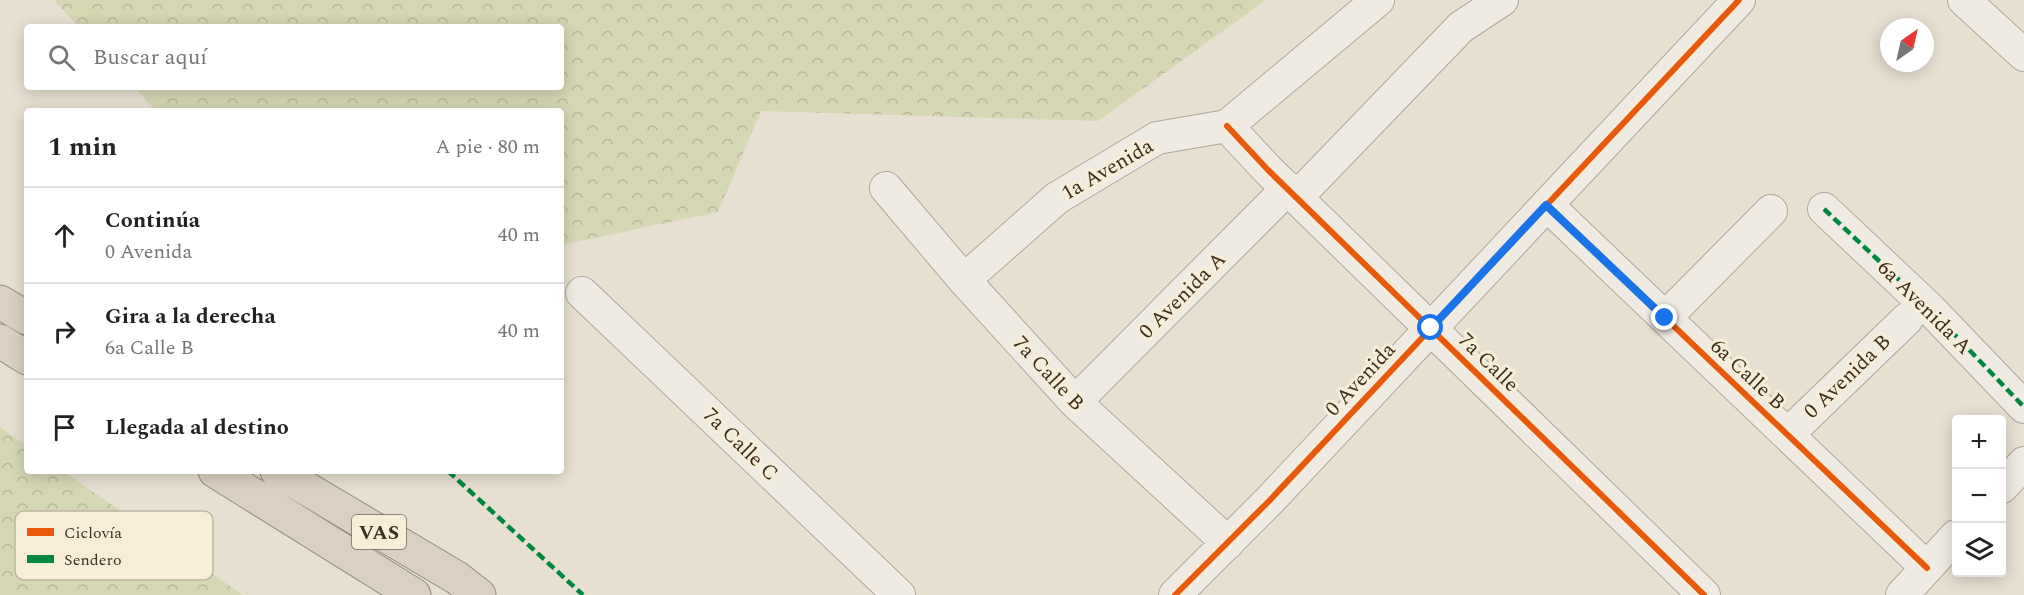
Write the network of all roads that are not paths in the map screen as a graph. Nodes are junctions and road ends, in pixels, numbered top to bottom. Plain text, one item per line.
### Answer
1 (1378, 0) edge
2 (1502, 0) edge
3 (1739, 0) edge
4 (1964, 0) edge
5 (2024, 55) edge
6 (1227, 126) junction
7 (886, 188) dead end
8 (1293, 192) junction
9 (1546, 205) junction
10 (1824, 209) dead end
11 (1771, 211) dead end
12 (964, 280) junction
13 (582, 293) dead end
14 (0, 302) edge
15 (24, 316) edge
16 (1665, 318) junction
17 (1906, 319) dead end
18 (1431, 328) junction
19 (0, 341) edge
20 (24, 356) edge
21 (1075, 402) junction
22 (2024, 407) edge
23 (1788, 434) junction
24 (2024, 463) edge
25 (220, 474) edge
26 (282, 474) edge
27 (2006, 483) edge
28 (1952, 540) edge
29 (1228, 543) junction
30 (1927, 568) junction
31 (414, 595) edge
32 (479, 595) edge
33 (899, 595) edge
34 (1175, 595) edge
35 (1704, 595) edge
36 (1902, 595) edge

1 - 6 street
2 - 8 street, 0 Avenida A
3 - 9 street, 0 Avenida
4 - 5 street
6 - 8 street, 7a Calle
6 - 12 street, 1a Avenida
7 - 12 street, 7a Calle B
8 - 18 street, 7a Calle
8 - 21 street, 0 Avenida A
9 - 16 street, 6a Calle B
9 - 18 street, 0 Avenida
10 - 22 street, 6a Avenida A
11 - 16 street
12 - 21 street, 7a Calle B
13 - 33 street, 7a Calle C
14 - 15 highway
16 - 23 street, 6a Calle B
17 - 23 street, 0 Avenida B
18 - 29 street, 0 Avenida
18 - 35 street, 7a Calle
19 - 20 highway
21 - 29 street, 7a Calle B
23 - 30 street, 6a Calle B
24 - 27 street
25 - 31 highway, VAS
26 - 32 highway, VAS
28 - 30 street
29 - 34 street, 0 Avenida
30 - 36 street

